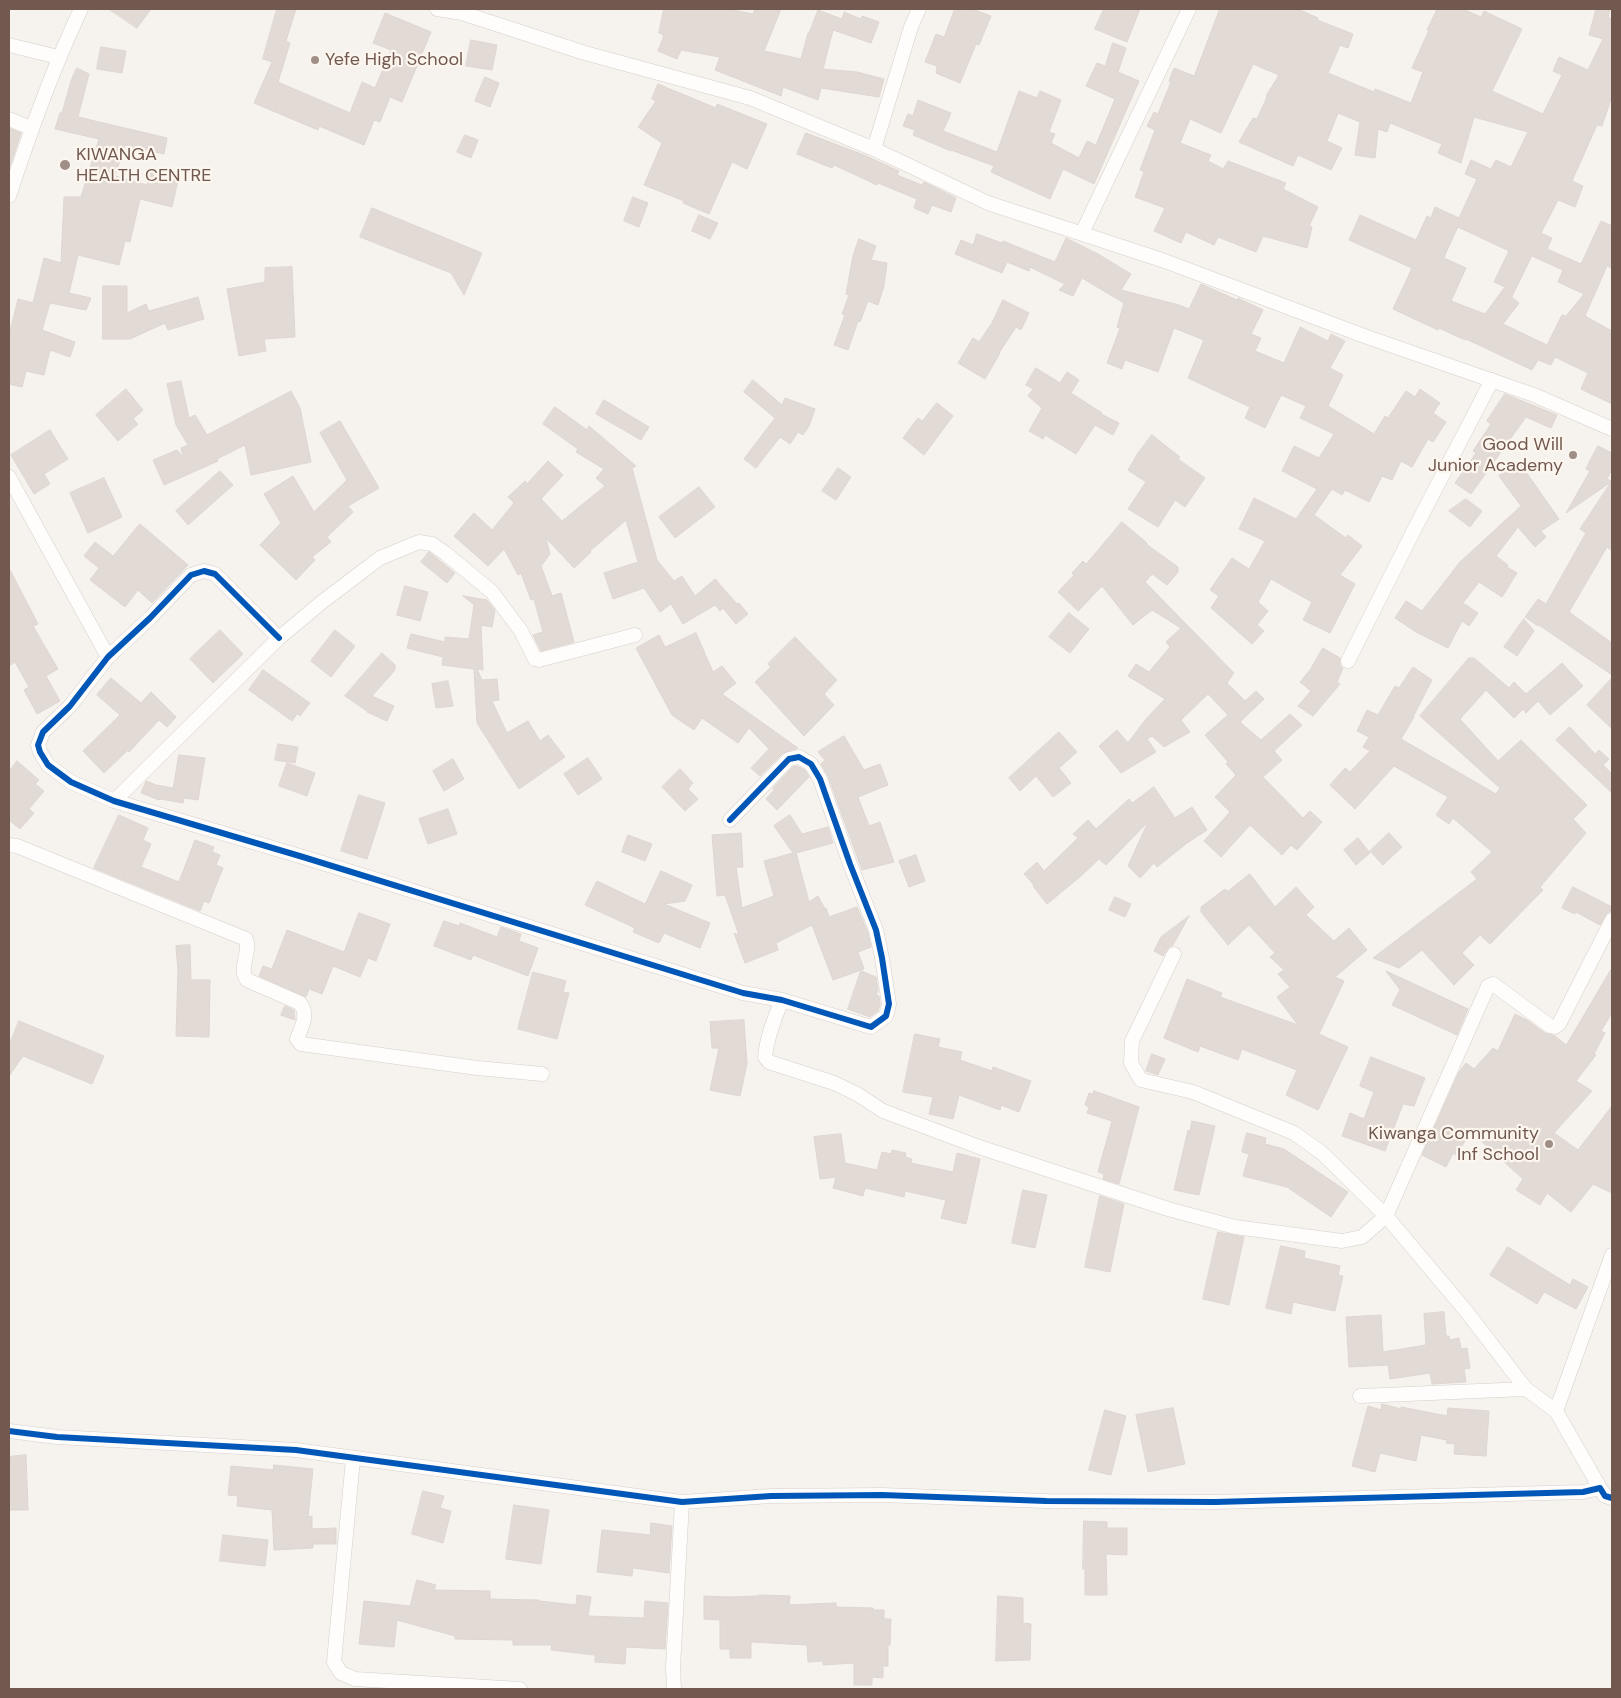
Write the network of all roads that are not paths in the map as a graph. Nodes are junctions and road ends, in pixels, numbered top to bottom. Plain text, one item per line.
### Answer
1 (81, 9) edge
2 (437, 9) edge
3 (919, 9) edge
4 (1189, 9) edge
5 (463, 11) edge
6 (9, 46) edge
7 (58, 57) junction
8 (9, 120) edge
9 (31, 128) junction
10 (874, 149) junction
11 (9, 196) edge
12 (1082, 233) junction
13 (1492, 380) junction
14 (1612, 429) edge
15 (9, 477) edge
16 (635, 635) dead end
17 (279, 638) junction
18 (108, 657) junction
19 (1348, 661) dead end
20 (114, 801) junction
21 (730, 820) dead end
22 (9, 845) edge
23 (1612, 920) edge
24 (1174, 954) dead end
25 (782, 1000) junction
26 (542, 1074) dead end
27 (1386, 1216) junction
28 (1612, 1255) edge
29 (1526, 1388) junction
30 (1360, 1396) dead end
31 (1556, 1412) junction
32 (9, 1431) edge
33 (353, 1458) junction
34 (1600, 1488) junction
35 (1612, 1498) edge
36 (682, 1502) junction
37 (520, 1689) edge
38 (674, 1689) edge

1 - 7 street
2 - 5 street
3 - 10 street
4 - 12 street
5 - 10 street
6 - 7 street
7 - 9 street
8 - 9 street
9 - 11 street
10 - 12 street
12 - 13 street
13 - 14 street
13 - 19 street
15 - 18 street
16 - 17 street
17 - 18 street
17 - 20 street
18 - 20 street
20 - 25 street
21 - 25 street
22 - 26 street
23 - 27 street
24 - 27 street
25 - 27 street
27 - 29 street
28 - 31 street
29 - 30 street
29 - 31 street
31 - 34 street
32 - 33 street
33 - 36 street
33 - 37 street
34 - 35 street
34 - 36 street
36 - 38 street

